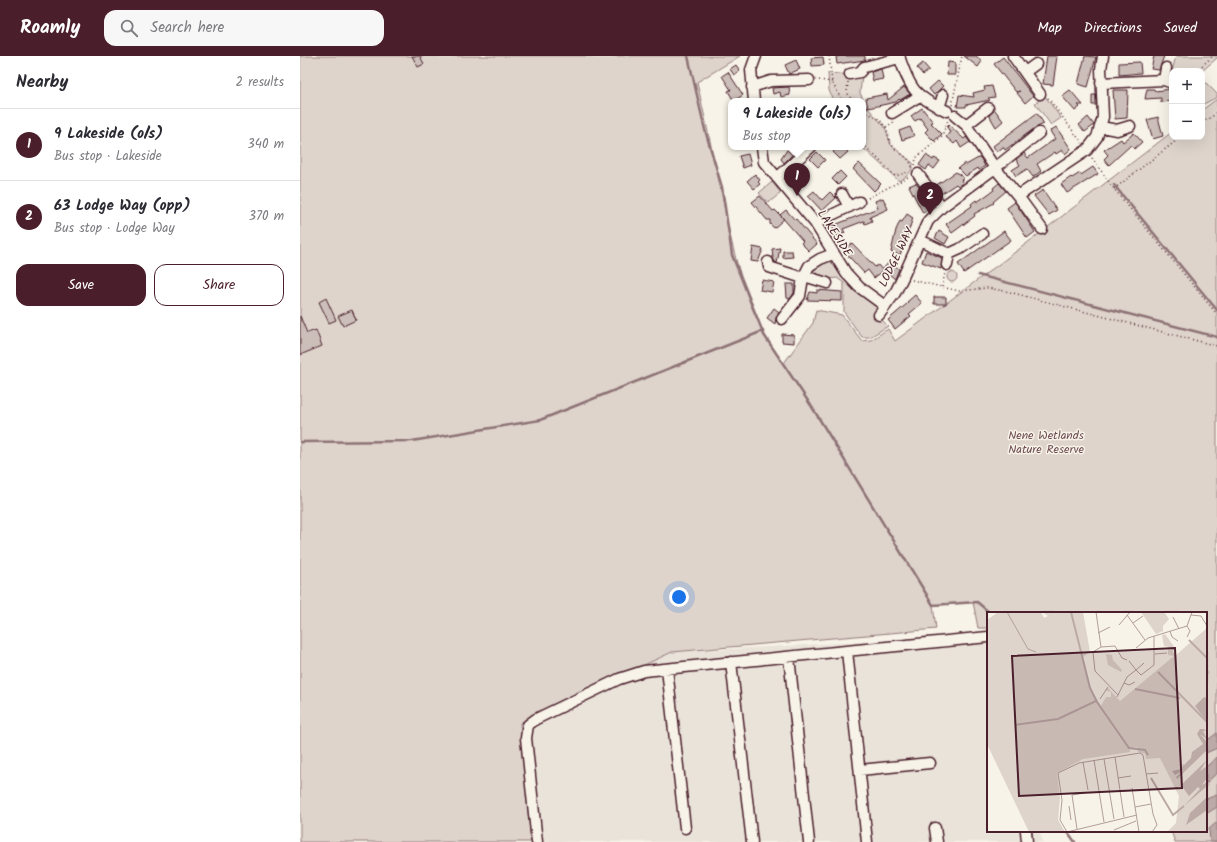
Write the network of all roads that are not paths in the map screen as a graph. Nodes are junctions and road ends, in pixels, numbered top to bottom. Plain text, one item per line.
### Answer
1 (756, 56) edge
2 (1013, 56) edge
3 (1103, 56) edge
4 (900, 57) edge
5 (1036, 64) dead end
6 (1166, 68) dead end
7 (1024, 72) junction
8 (850, 74) road end
9 (809, 80) road end
10 (1168, 82) edge
11 (1101, 83) junction
12 (752, 87) junction
13 (1040, 94) road end
14 (943, 95) dead end
15 (918, 96) junction
16 (754, 98) edge
17 (988, 108) dead end
18 (948, 112) junction
19 (892, 113) dead end
20 (966, 125) junction
21 (1130, 126) dead end
22 (1101, 127) junction
23 (1039, 133) dead end
24 (762, 150) edge
25 (808, 150) edge
26 (995, 168) junction
27 (918, 174) dead end
28 (777, 178) junction
29 (842, 194) dead end
30 (1018, 196) junction
31 (859, 202) road end
32 (849, 207) junction
33 (942, 208) junction
34 (815, 223) junction
35 (1042, 229) dead end
36 (982, 234) dead end
37 (920, 240) junction
38 (833, 254) junction
39 (949, 254) junction
40 (768, 262) dead end
41 (947, 265) road end
42 (803, 277) junction
43 (827, 283) dead end
44 (885, 306) junction
45 (879, 315) dead end
46 (782, 319) dead end
47 (987, 637) edge
48 (847, 651) junction
49 (789, 657) junction
50 (731, 662) junction
51 (667, 669) junction
52 (930, 763) dead end
53 (860, 770) junction
54 (685, 828) dead end
55 (935, 828) dead end
56 (1026, 832) edge
57 (538, 842) edge
58 (752, 842) edge
59 (809, 842) edge
60 (867, 842) edge
61 (937, 842) edge
62 (1027, 842) edge

1 - 12 street
2 - 7 street
3 - 11 street
4 - 8 street
4 - 15 street
5 - 7 street
6 - 10 street
7 - 13 street
9 - 12 street
10 - 11 street
11 - 22 street
12 - 16 street
14 - 18 street
15 - 18 street
15 - 19 street
17 - 20 street
18 - 20 street
20 - 26 street
21 - 22 street
22 - 30 street
23 - 26 street, LODGE WAY
24 - 28 street, LAKESIDE
25 - 28 street
26 - 30 street
26 - 33 street, LODGE WAY
27 - 33 street
28 - 34 street, LAKESIDE
29 - 32 street
30 - 35 street
31 - 32 street
32 - 34 street
33 - 37 street, LODGE WAY
34 - 38 street, LAKESIDE
36 - 39 street
37 - 39 street
37 - 44 street, LODGE WAY
38 - 42 street
38 - 44 street, LAKESIDE
39 - 41 street
40 - 42 street
42 - 43 street
42 - 46 street
44 - 45 street, LODGE WAY
47 - 48 street
48 - 49 street
48 - 53 street
49 - 50 street
49 - 59 street
50 - 51 street
50 - 58 street
51 - 54 street
51 - 57 street
52 - 53 street
53 - 60 street
55 - 61 street
56 - 62 street

